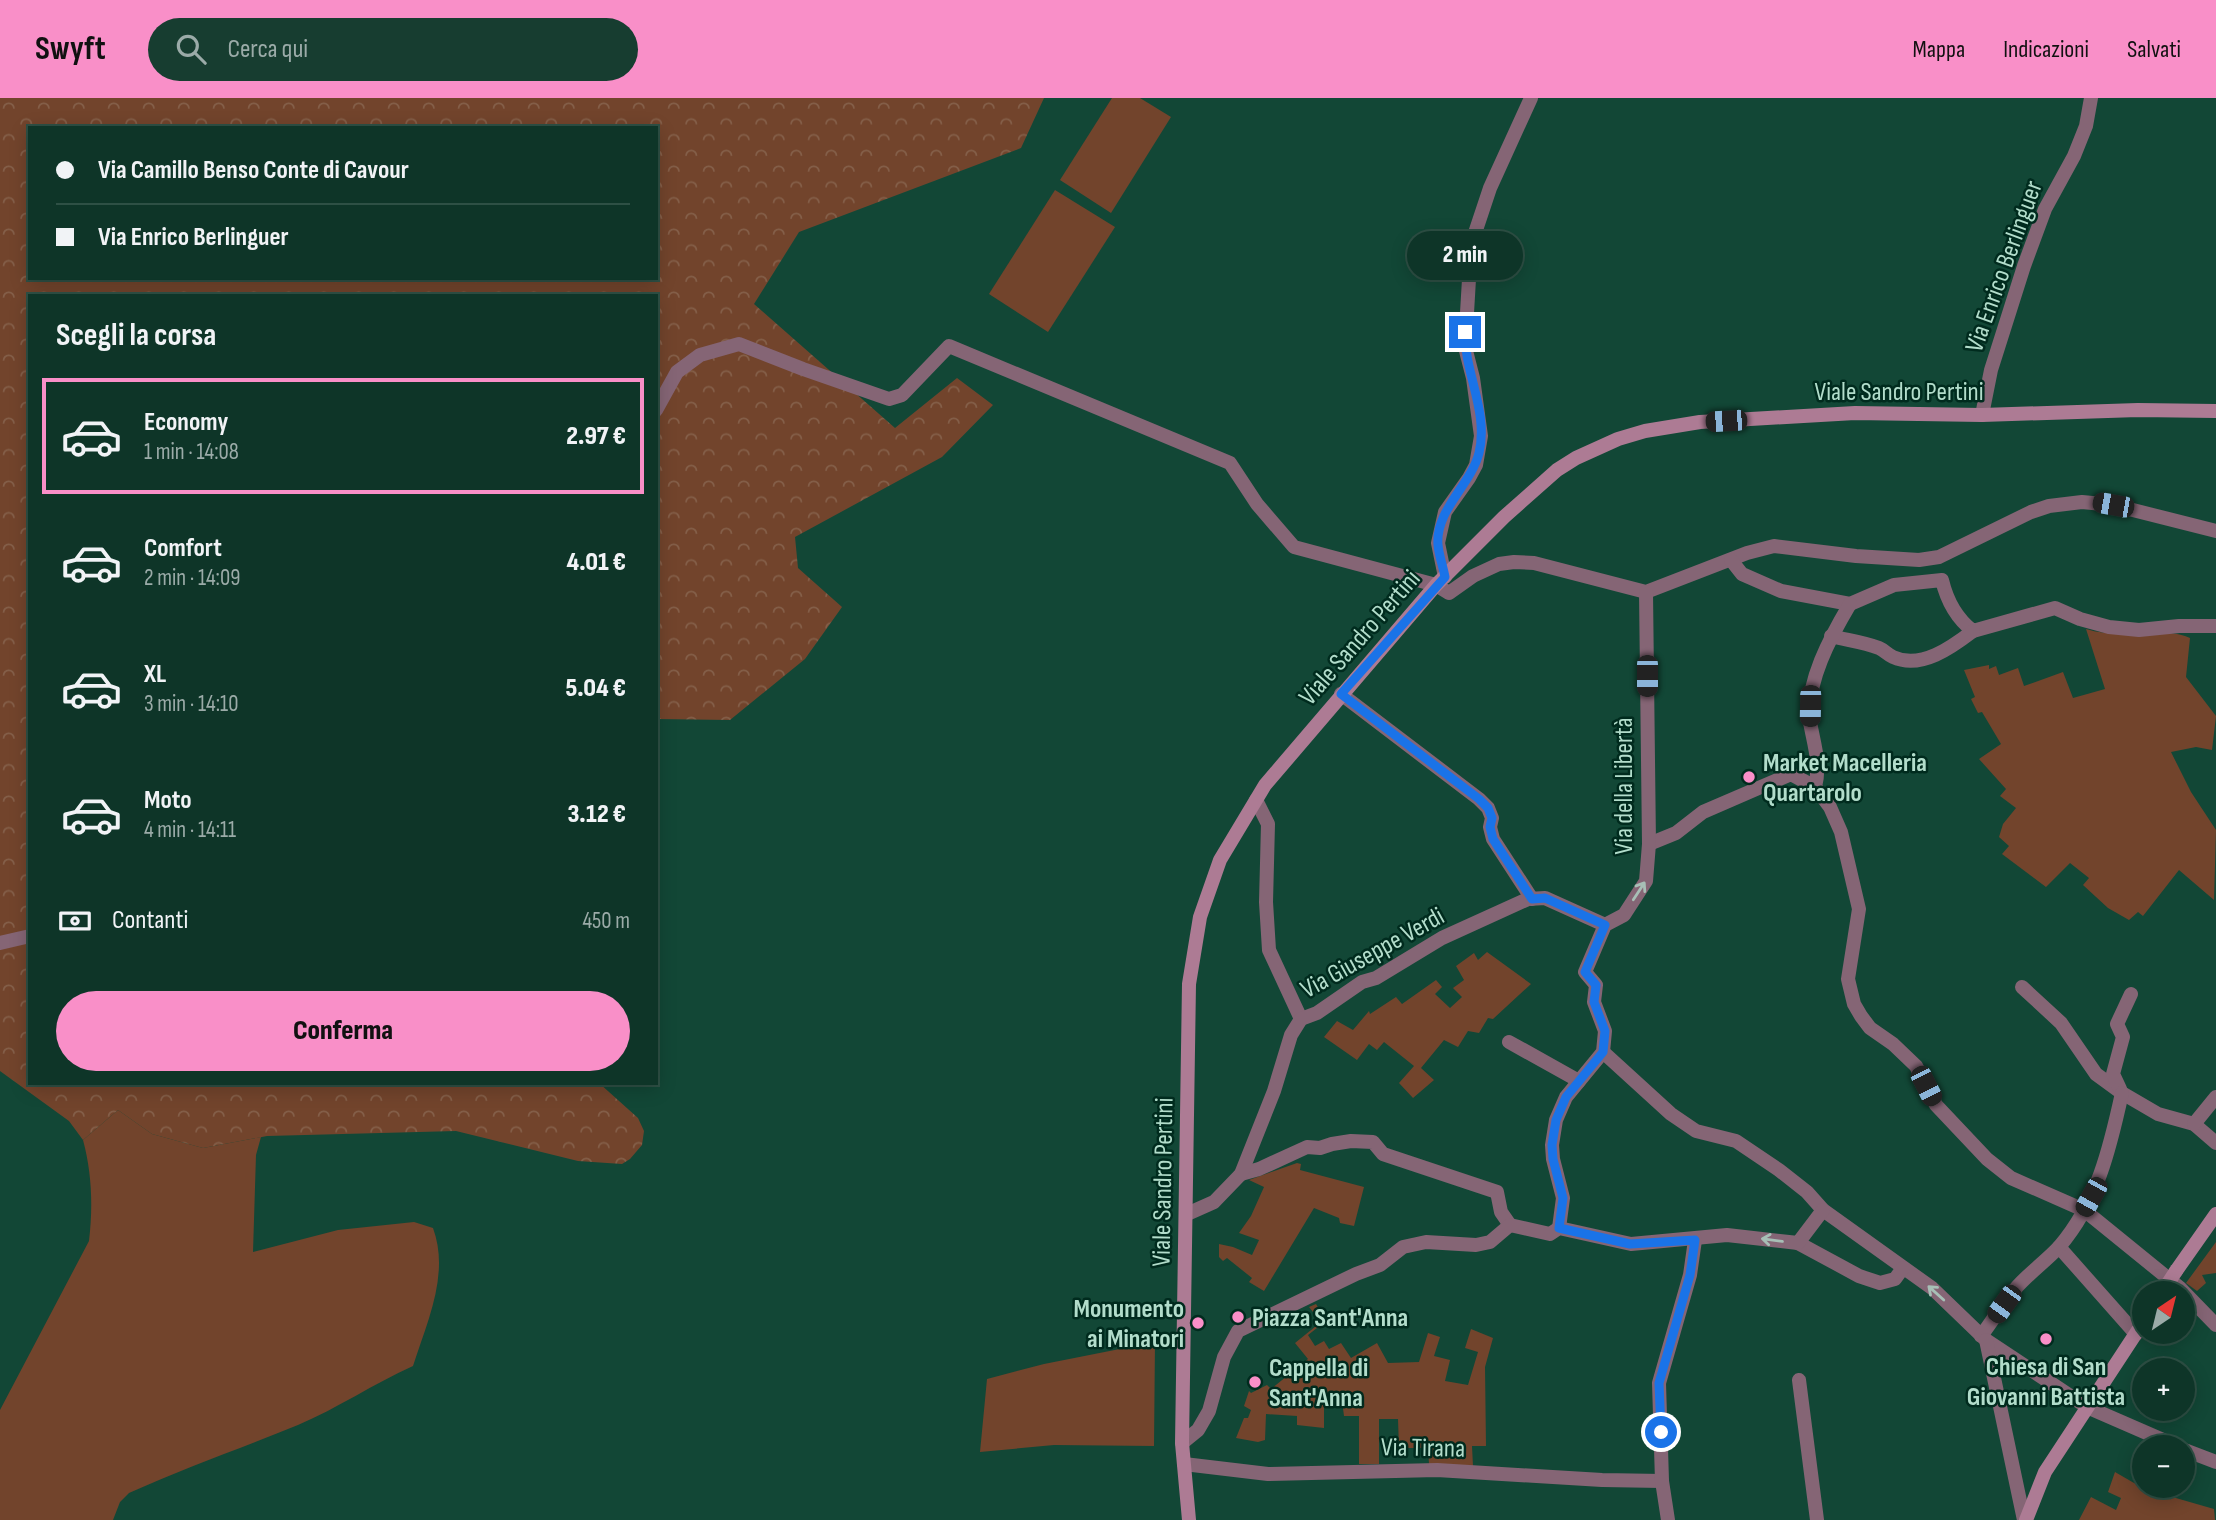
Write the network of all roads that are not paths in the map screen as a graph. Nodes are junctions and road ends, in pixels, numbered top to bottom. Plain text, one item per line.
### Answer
1 (1531, 98) edge
2 (2091, 98) edge
3 (658, 407) edge
4 (2216, 411) edge
5 (1982, 415) junction
6 (2216, 531) edge
7 (1731, 560) junction
8 (1440, 581) junction
9 (1646, 592) junction
10 (1850, 604) junction
11 (2216, 626) edge
12 (1973, 631) junction
13 (1831, 636) junction
14 (1341, 694) junction
15 (1815, 787) junction
16 (1256, 800) junction
17 (1649, 844) junction
18 (1532, 899) junction
19 (1605, 925) junction
20 (28, 936) edge
21 (0, 943) edge
22 (2022, 987) dead end
23 (2132, 994) dead end
24 (1301, 1019) junction
25 (1509, 1042) dead end
26 (1603, 1052) junction
27 (1579, 1081) junction
28 (2122, 1093) junction
29 (2216, 1097) edge
30 (2194, 1124) junction
31 (2216, 1143) edge
32 (1241, 1174) junction
33 (1824, 1210) junction
34 (2084, 1210) junction
35 (1187, 1214) junction
36 (2216, 1214) edge
37 (1510, 1225) junction
38 (1559, 1228) junction
39 (1695, 1240) junction
40 (1798, 1244) junction
41 (2059, 1248) junction
42 (1903, 1268) junction
43 (2170, 1281) edge
44 (2216, 1325) edge
45 (2132, 1330) edge
46 (1983, 1338) junction
47 (2132, 1340) edge
48 (1799, 1380) dead end
49 (2087, 1407) junction
50 (2151, 1435) edge
51 (1182, 1443) junction
52 (2195, 1454) edge
53 (2216, 1462) edge
54 (1184, 1464) junction
55 (1662, 1480) junction
56 (1189, 1520) edge
57 (1668, 1520) edge
58 (1817, 1520) edge
59 (2025, 1520) edge

1 - 8 street
2 - 5 street, Via Enrico Berlinguer
3 - 8 street
4 - 5 street, Viale Sandro Pertini
5 - 8 street, Viale Sandro Pertini
6 - 7 street
7 - 9 street
7 - 10 street
8 - 9 street
8 - 14 street, Viale Sandro Pertini
9 - 17 street, Via della Libertà
10 - 12 street
10 - 13 street
11 - 12 street
12 - 13 street
13 - 15 street
14 - 16 street, Viale Sandro Pertini
14 - 18 street
15 - 17 street
15 - 34 street
16 - 24 street
16 - 35 street, Viale Sandro Pertini
19 -> 17 street, Via della Libertà
18 - 19 street
18 - 24 street, Via Giuseppe Verdi
19 - 26 street, Via della Libertà
20 - 21 street
22 - 28 street
23 - 28 street
24 - 32 street, Via Giuseppe Verdi
25 - 27 street
26 - 27 street
26 - 33 street
27 - 38 street
28 - 30 street
28 - 34 street
29 - 30 street
30 - 31 street
32 - 35 street, Via Giuseppe Verdi
32 - 37 street
33 - 40 street
33 - 42 street
34 - 41 street
34 - 44 street
35 - 51 street, Viale Sandro Pertini
36 - 43 street, bridge
37 - 38 street
37 - 51 street
38 - 39 street
40 -> 39 street
39 - 55 street
40 - 42 street
41 - 45 street
41 - 46 street
46 -> 42 street
46 - 49 street
46 - 59 street
47 - 49 street
48 - 58 street
49 - 50 street
49 - 59 street
51 - 54 street, Viale Sandro Pertini
52 - 53 street
54 - 55 street, Via Tirana
54 - 56 street, Viale Sandro Pertini
55 - 57 street

